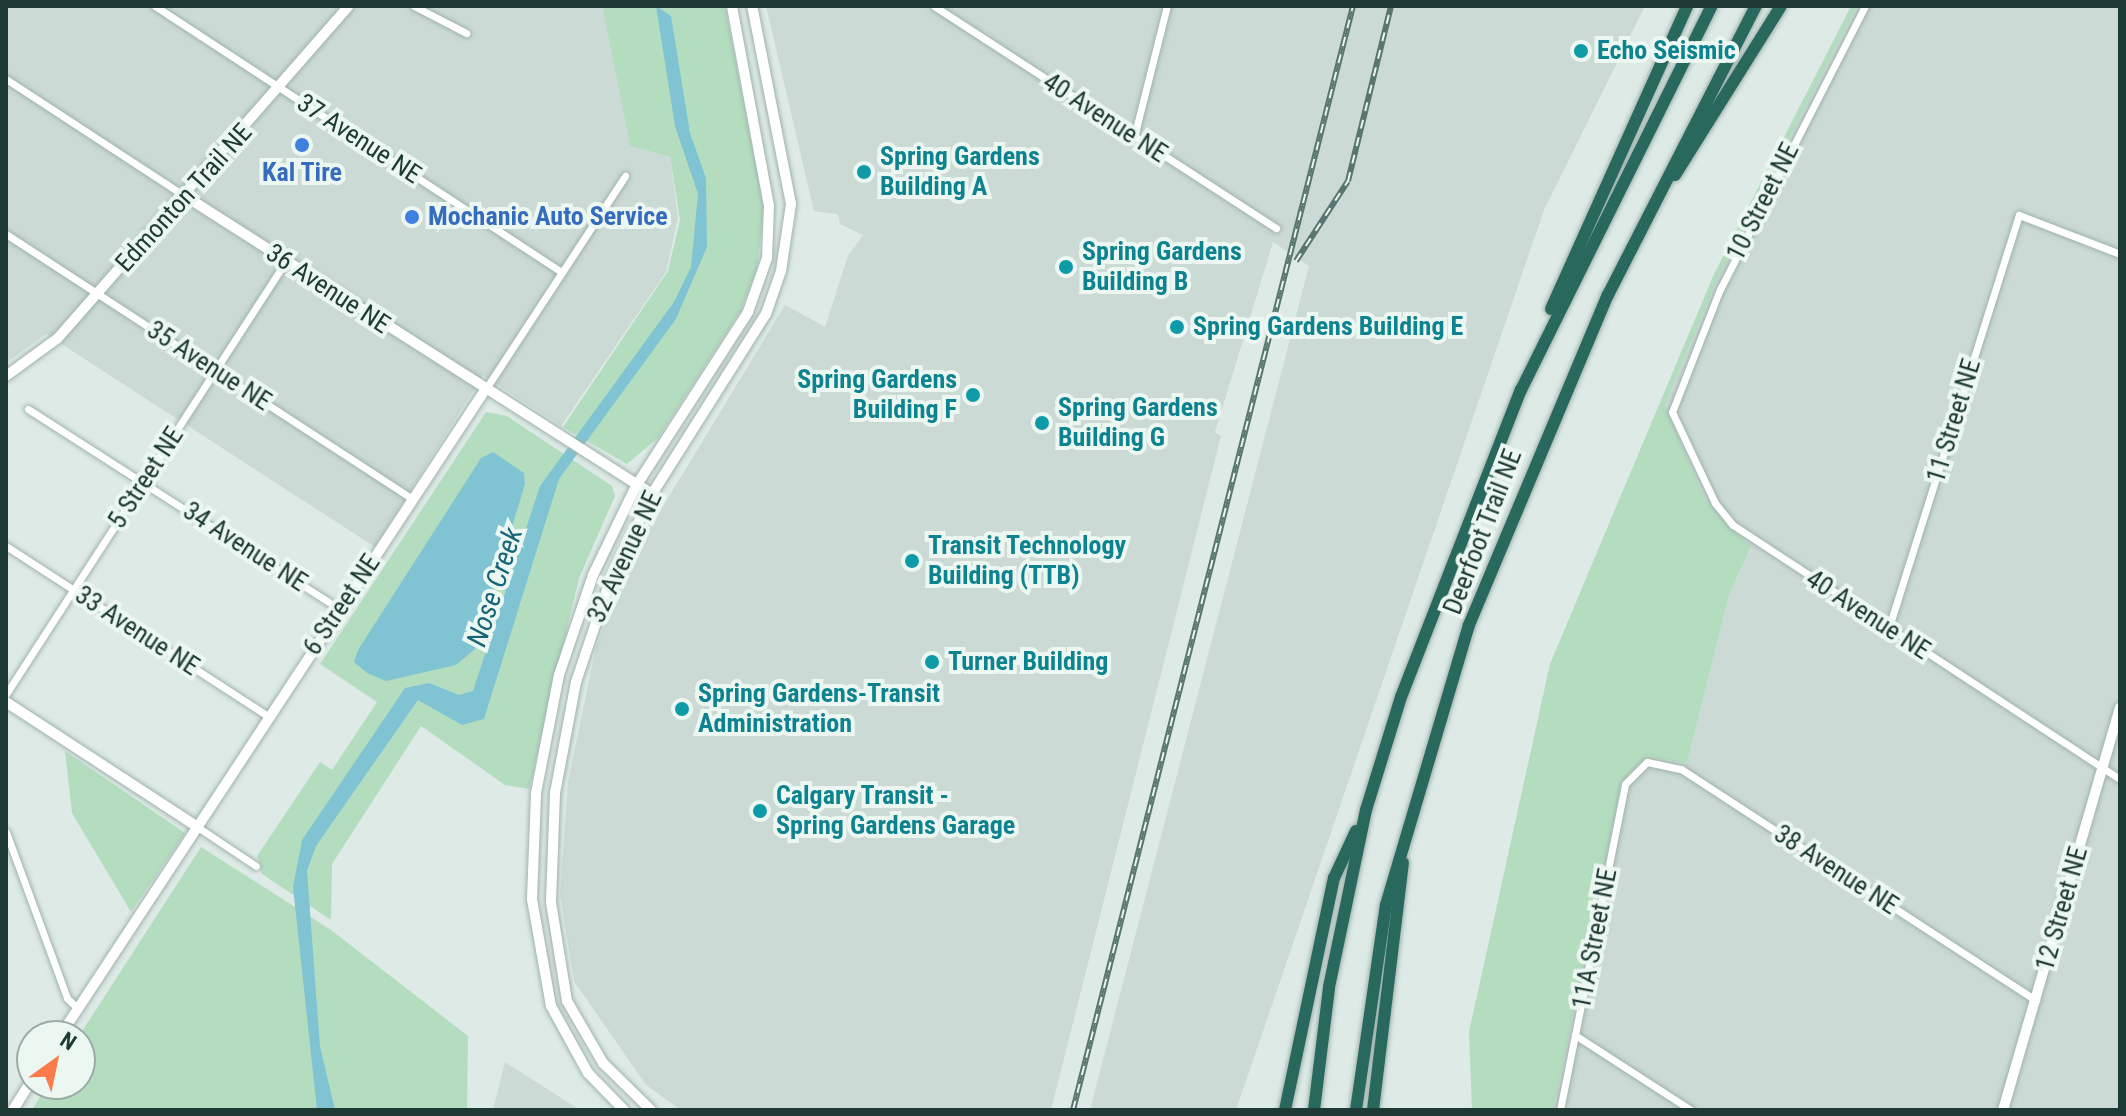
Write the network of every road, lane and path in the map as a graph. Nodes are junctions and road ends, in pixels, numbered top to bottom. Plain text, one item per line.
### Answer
1 (155, 6) edge
2 (349, 6) edge
3 (414, 6) edge
4 (732, 6) edge
5 (752, 6) edge
6 (934, 6) edge
7 (1167, 6) edge
8 (1687, 6) edge
9 (1712, 6) edge
10 (1756, 6) edge
11 (1781, 6) edge
12 (1865, 6) edge
13 (466, 33) dead end
14 (6, 79) edge
15 (282, 89) junction
16 (1134, 137) junction
17 (625, 176) dead end
18 (185, 196) junction
19 (1655, 199) junction
20 (1276, 228) dead end
21 (6, 234) edge
22 (2120, 254) edge
23 (286, 261) junction
24 (562, 272) junction
25 (98, 294) junction
26 (216, 370) junction
27 (6, 376) edge
28 (485, 390) junction
29 (1521, 390) junction
30 (1671, 403) joint
31 (28, 409) dead end
32 (144, 481) junction
33 (636, 486) junction
34 (652, 494) junction
35 (413, 499) junction
36 (6, 546) edge
37 (73, 590) junction
38 (339, 609) junction
39 (1889, 627) junction
40 (6, 694) edge
41 (6, 702) edge
42 (2120, 708) edge
43 (269, 717) junction
44 (2103, 768) junction
45 (1632, 770) joint
46 (2120, 779) edge
47 (1366, 810) junction
48 (196, 826) junction
49 (1405, 827) junction
50 (6, 832) edge
51 (256, 866) dead end
52 (2036, 1000) junction
53 (78, 1009) junction
54 (71, 1020) edge
55 (1575, 1035) junction
56 (624, 1110) edge
57 (651, 1110) edge
58 (1285, 1110) edge
59 (1314, 1110) edge
60 (1356, 1110) edge
61 (1373, 1110) edge
62 (1560, 1110) edge
63 (1691, 1110) edge
64 (2003, 1110) edge

1 - 15 street, 37 Avenue NE
2 - 15 main road, Edmonton Trail NE
3 - 13 street
4 - 33 main road, 32 Avenue NE
5 - 34 main road, 32 Avenue NE
6 - 16 street, 40 Avenue NE
7 - 16 street
8 - 29 highway
9 - 29 highway, Deerfoot Trail NE
10 - 19 highway, Deerfoot Trail NE
11 - 19 highway
12 - 30 street, 10 Street NE
14 - 18 street, 36 Avenue NE
15 - 18 main road, Edmonton Trail NE
15 - 24 street, 37 Avenue NE
16 - 20 street, 40 Avenue NE
17 - 24 street, 6 Street NE
18 - 23 main road, 36 Avenue NE
18 - 25 main road, Edmonton Trail NE
19 - 49 highway, Deerfoot Trail NE
21 - 25 street, 35 Avenue NE
22 - 39 street, 11 Street NE
23 - 26 street, 5 Street NE
23 - 28 main road, 36 Avenue NE
24 - 28 street, 6 Street NE
25 - 26 street, 35 Avenue NE
25 - 27 main road, Edmonton Trail NE
26 - 32 street, 5 Street NE
26 - 35 street, 35 Avenue NE
28 - 33 main road, 36 Avenue NE
28 - 35 main road, 6 Street NE
29 - 47 highway, Deerfoot Trail NE
30 - 39 street, 40 Avenue NE
31 - 32 street, 34 Avenue NE
32 - 37 street, 5 Street NE
32 - 38 street, 34 Avenue NE
33 - 34 main road, 36 Avenue NE
33 - 56 main road, 32 Avenue NE
34 - 57 main road, 32 Avenue NE
35 - 38 main road, 6 Street NE
36 - 37 street, 33 Avenue NE
37 - 40 street, 5 Street NE
37 - 43 street, 33 Avenue NE
38 - 43 main road, 6 Street NE
39 - 44 street, 40 Avenue NE
41 - 48 main road
42 - 44 main road, 12 Street NE
43 - 48 main road, 6 Street NE
44 - 46 street, 40 Avenue NE
44 - 52 main road, 12 Street NE
45 - 52 street, 38 Avenue NE
45 - 55 street, 11A Street NE
47 - 58 highway
47 - 59 highway, Deerfoot Trail NE
48 - 51 street
48 - 53 main road, 6 Street NE
49 - 60 highway, Deerfoot Trail NE
49 - 61 highway
50 - 53 street
52 - 64 main road, 12 Street NE
53 - 54 main road, 6 Street NE
55 - 62 street, 11A Street NE
55 - 63 street

